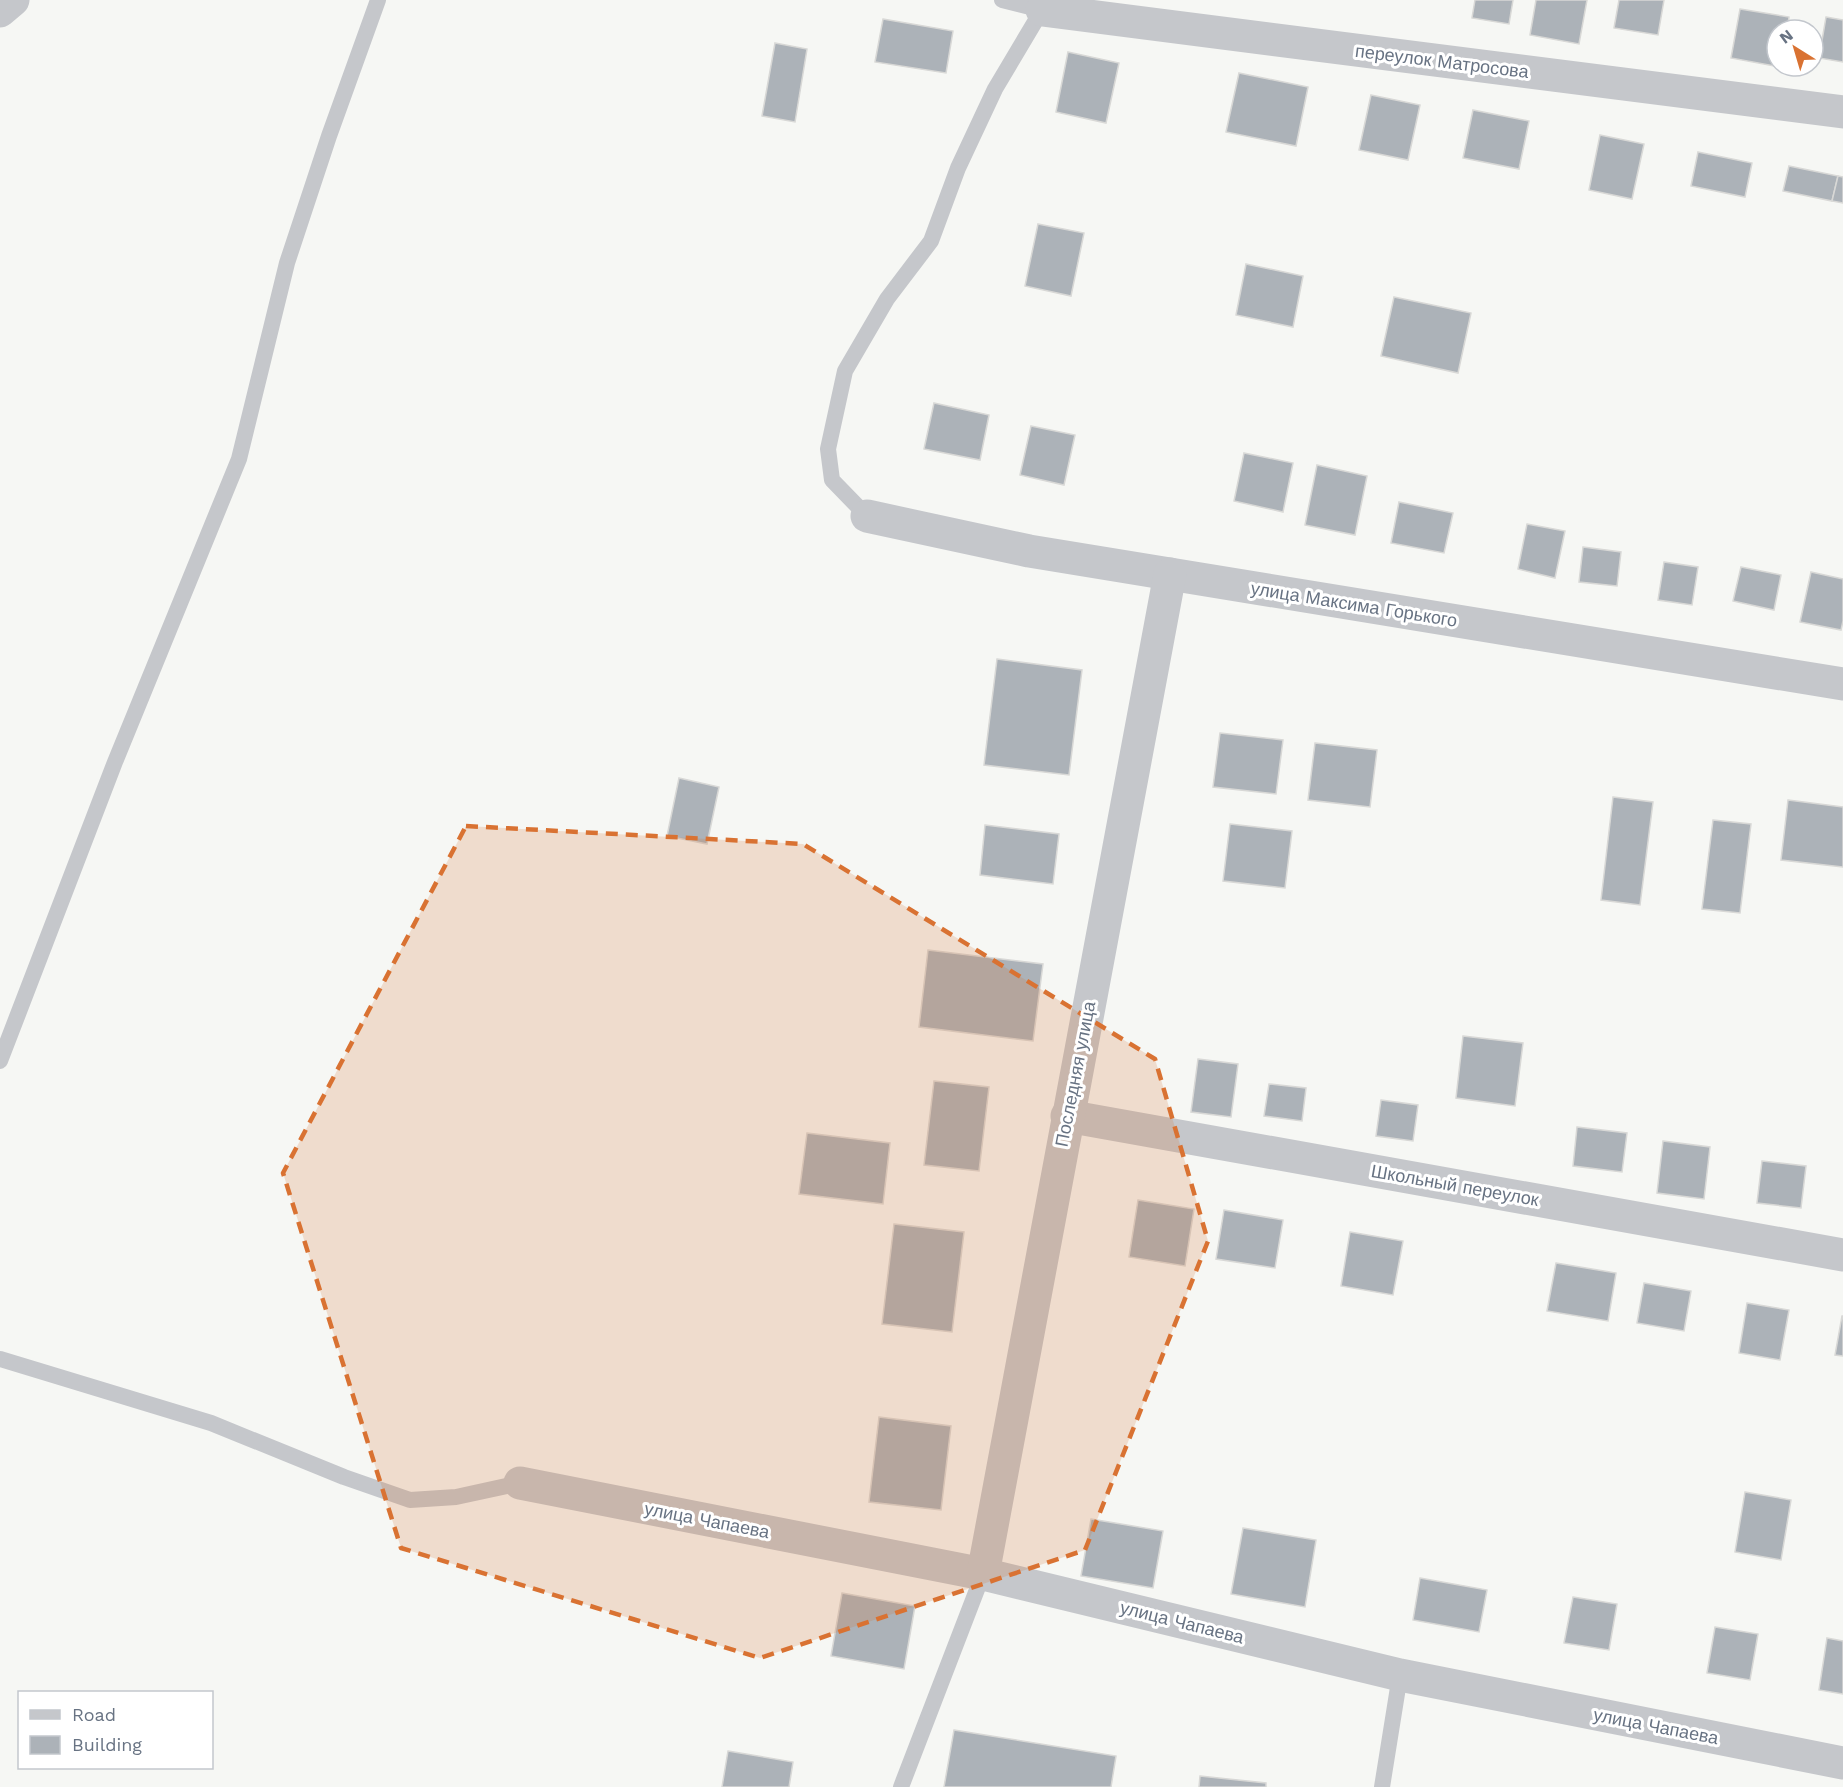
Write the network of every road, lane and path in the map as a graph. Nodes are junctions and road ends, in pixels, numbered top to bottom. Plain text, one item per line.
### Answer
1 (13, 0) edge
2 (378, 0) edge
3 (1002, 0) edge
4 (1042, 10) junction
5 (0, 11) edge
6 (1843, 112) edge
7 (867, 516) joint
8 (1170, 573) junction
9 (1843, 684) edge
10 (0, 1061) edge
11 (1067, 1116) junction
12 (1843, 1255) edge
13 (0, 1359) edge
14 (520, 1483) joint
15 (983, 1574) junction
16 (1400, 1675) junction
17 (1843, 1763) edge
18 (901, 1787) edge
19 (1382, 1787) edge

1 - 5 street
2 - 10 lane
3 - 4 lane
4 - 6 street, переулок Матросова
4 - 7 lane
7 - 8 street, улица Максима Горького
8 - 9 street, улица Максима Горького
8 - 11 street, Последняя улица
11 - 12 street, Школьный переулок
11 - 15 street, Последняя улица
13 - 14 lane
14 - 15 street, улица Чапаева
15 - 16 street, улица Чапаева
15 - 18 lane
16 - 17 street, улица Чапаева
16 - 19 lane

